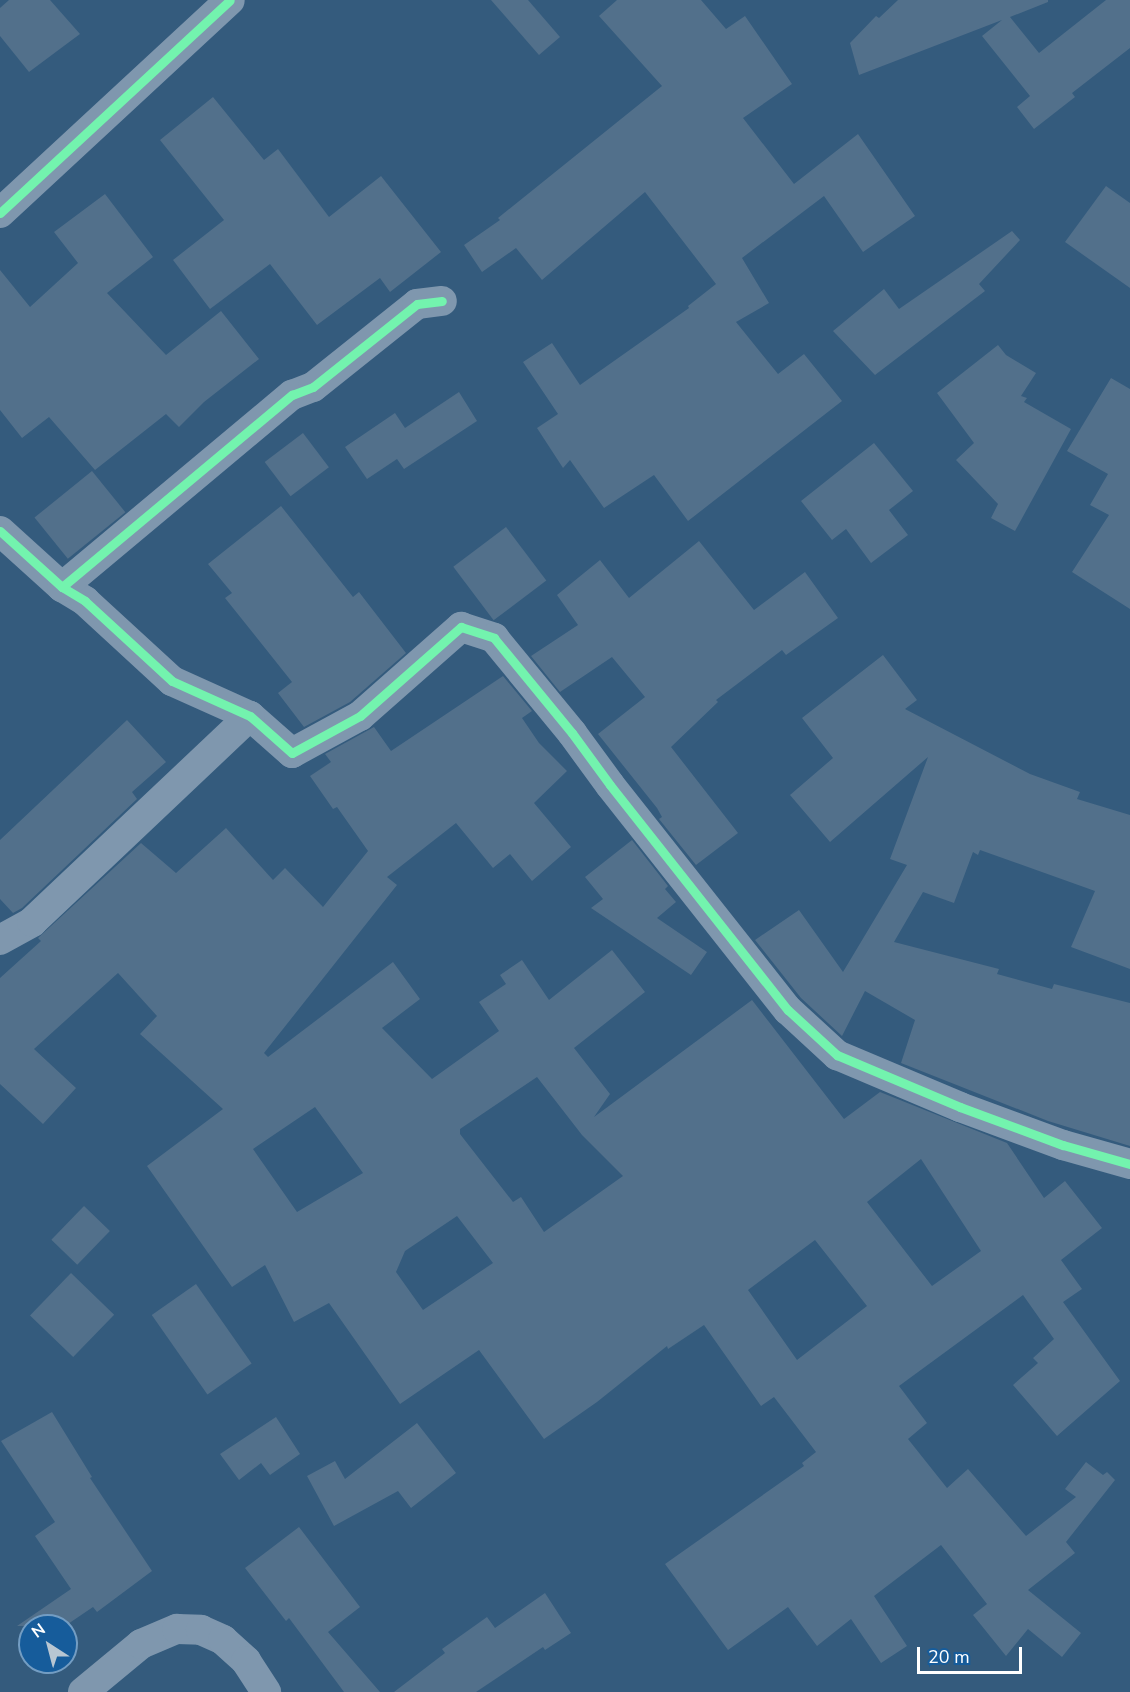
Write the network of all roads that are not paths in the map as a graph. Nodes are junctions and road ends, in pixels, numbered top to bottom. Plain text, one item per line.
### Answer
1 (230, 0) edge
2 (0, 213) edge
3 (442, 301) dead end
4 (0, 531) edge
5 (62, 587) junction
6 (250, 716) junction
7 (0, 940) edge
8 (1130, 1164) edge
9 (84, 1692) edge
10 (266, 1692) edge

1 - 2 street
3 - 5 street
4 - 5 street
5 - 6 street
6 - 7 street
6 - 8 street
9 - 10 street

